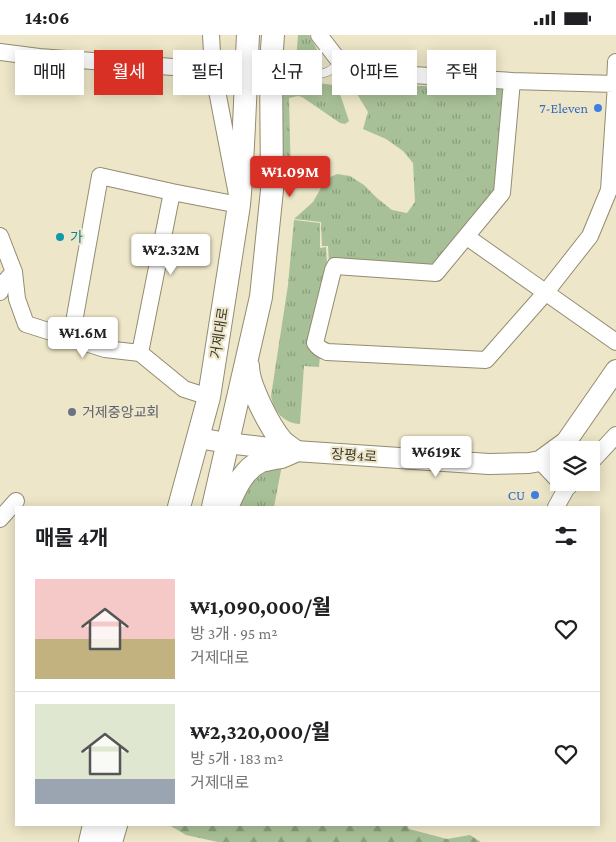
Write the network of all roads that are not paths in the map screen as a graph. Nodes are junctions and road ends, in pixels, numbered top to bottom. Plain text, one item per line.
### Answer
1 (212, 35) edge
2 (248, 35) edge
3 (272, 35) edge
4 (278, 35) edge
5 (319, 35) edge
6 (212, 50) edge
7 (332, 51) edge
8 (0, 52) edge
9 (616, 62) edge
10 (173, 67) edge
11 (332, 69) edge
12 (417, 75) edge
13 (512, 81) junction
14 (616, 84) edge
15 (218, 95) edge
16 (172, 192) junction
17 (240, 205) junction
18 (0, 236) edge
19 (467, 237) junction
20 (14, 272) junction
21 (0, 292) edge
22 (546, 292) junction
23 (71, 339) junction
24 (616, 342) edge
25 (140, 353) junction
26 (248, 355) junction
27 (616, 370) edge
28 (209, 397) junction
29 (616, 435) edge
30 (198, 438) junction
31 (227, 443) junction
32 (295, 451) junction
33 (600, 452) edge
34 (540, 461) junction
35 (550, 471) edge
36 (562, 491) edge
37 (16, 501) dead end
38 (179, 506) edge
39 (213, 506) edge
40 (227, 506) edge
41 (556, 506) edge
42 (0, 519) edge
43 (94, 826) edge
44 (116, 826) edge
45 (90, 842) edge
46 (111, 842) edge

1 - 6 street
2 - 17 main road, 거제대로
3 - 26 main road
4 - 11 lane
5 - 7 street
8 - 10 street
9 - 14 street
12 - 13 street
13 - 14 street
13 - 19 street
14 - 22 street
15 - 17 street
16 - 17 street
16 - 23 street
16 - 25 street
17 - 28 main road, 거제대로
18 - 20 street
19 - 22 street
19 - 22 street
20 - 21 street
20 - 23 street
22 - 24 street
23 - 25 street
25 - 28 street
26 - 31 main road
26 - 32 main road
27 - 34 street
28 - 30 main road, 거제대로
29 - 33 street
30 - 31 street, 장평4로
30 - 38 main road, 거제대로
31 - 32 street, 장평4로
31 - 39 main road
32 - 34 street, 장평4로
32 - 40 main road
34 - 35 street
36 - 41 street
37 - 42 street
43 - 45 main road
44 - 46 main road

